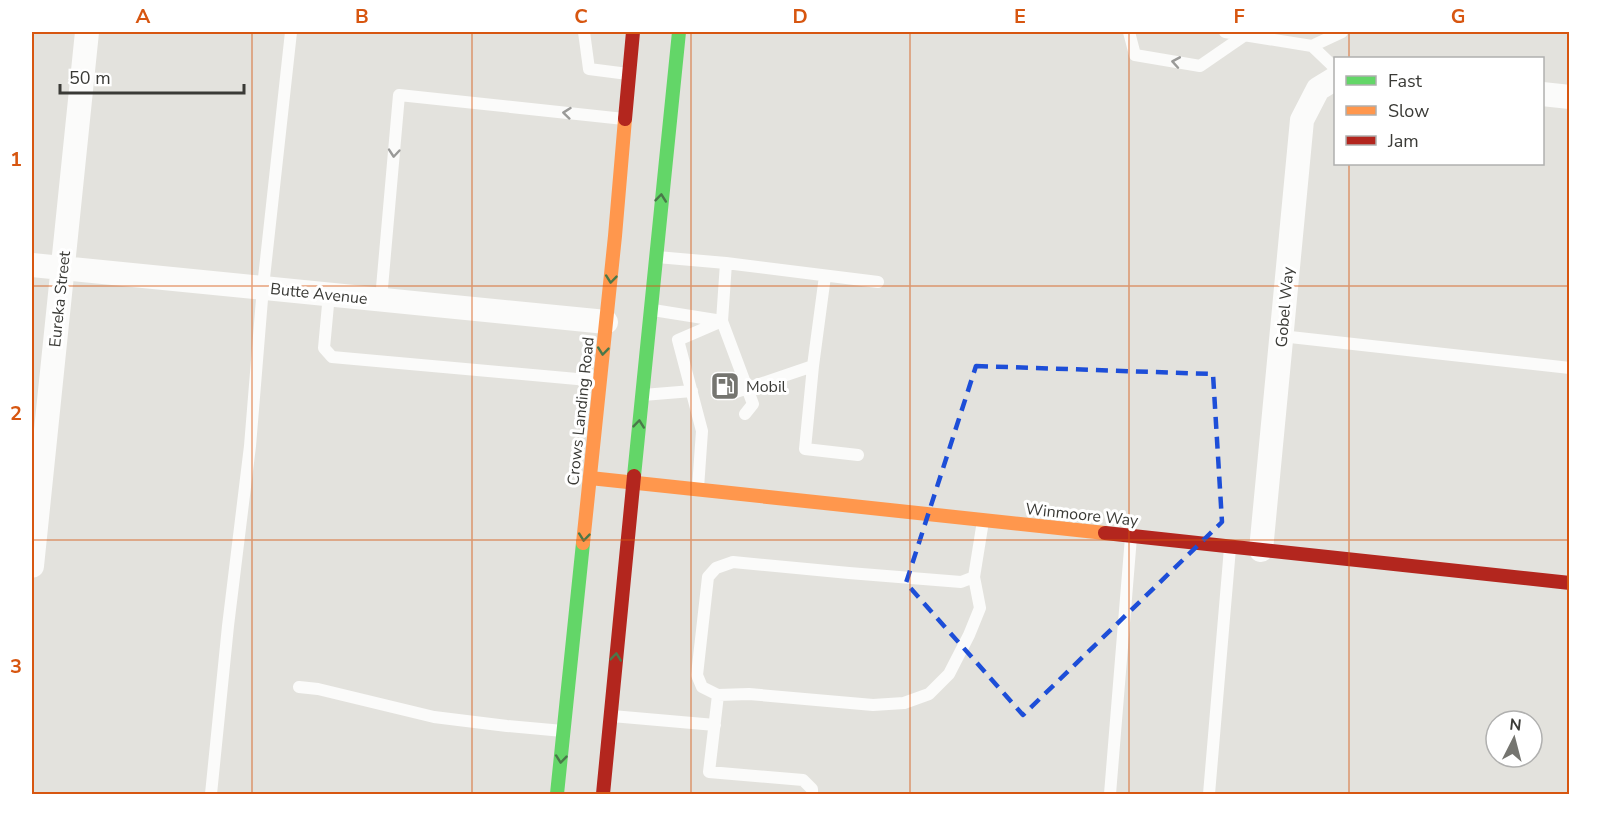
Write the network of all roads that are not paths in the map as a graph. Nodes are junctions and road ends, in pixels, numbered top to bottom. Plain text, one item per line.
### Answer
1 (87, 32) edge
2 (291, 32) edge
3 (584, 32) edge
4 (633, 32) edge
5 (679, 32) edge
6 (1129, 32) edge
7 (1225, 32) edge
8 (1342, 32) edge
9 (1245, 35) junction
10 (1312, 46) junction
11 (659, 51) dead end
12 (675, 67) junction
13 (1334, 68) edge
14 (630, 74) junction
15 (1334, 79) edge
16 (1544, 94) edge
17 (1569, 97) edge
18 (626, 119) junction
19 (656, 256) junction
20 (726, 263) junction
21 (32, 265) edge
22 (63, 268) junction
23 (825, 276) junction
24 (878, 282) dead end
25 (263, 287) junction
26 (329, 294) junction
27 (381, 299) junction
28 (650, 309) junction
29 (722, 321) junction
30 (606, 322) junction
31 (1281, 336) junction
32 (813, 366) junction
33 (1569, 368) edge
34 (600, 381) junction
35 (742, 390) junction
36 (692, 391) junction
37 (642, 395) junction
38 (745, 414) dead end
39 (858, 455) dead end
40 (590, 478) junction
41 (633, 482) junction
42 (698, 490) junction
43 (983, 520) junction
44 (1131, 536) junction
45 (1230, 546) junction
46 (1261, 550) junction
47 (32, 566) edge
48 (974, 577) junction
49 (1569, 583) edge
50 (299, 687) dead end
51 (718, 696) junction
52 (610, 716) junction
53 (715, 725) junction
54 (564, 731) junction
55 (211, 795) edge
56 (557, 795) edge
57 (603, 795) edge
58 (812, 795) edge
59 (1110, 795) edge
60 (1209, 795) edge

1 - 22 street, Eureka Street
2 - 25 lane
3 - 14 lane
4 - 14 main road, Crows Landing Road
5 - 12 main road
9 -> 6 lane
7 - 9 lane
8 - 10 lane
9 - 10 lane
10 - 13 lane
11 - 12 main road
19 -> 12 main road
14 - 18 main road, Crows Landing Road
15 - 31 street, Gobel Way
16 - 17 street
18 -> 27 lane
18 -> 30 main road, Crows Landing Road
19 - 20 lane
19 - 28 main road
20 - 23 lane
20 - 29 lane
21 - 22 street, Butte Avenue
22 - 25 street, Butte Avenue
22 - 47 street, Eureka Street
23 - 24 lane
23 - 32 lane
25 - 26 street, Butte Avenue
25 - 55 lane
26 - 27 street, Butte Avenue
26 - 34 lane
27 - 30 street, Butte Avenue
28 - 29 lane
28 - 37 main road
29 - 35 lane
29 - 36 lane
30 -> 34 main road, Crows Landing Road
31 - 33 lane
31 - 46 street, Gobel Way
32 - 35 lane
32 - 39 lane
34 - 40 main road, Crows Landing Road
35 - 38 lane
36 - 37 lane
36 - 42 lane
41 -> 37 main road
40 - 41 main road, Winmoore Way
40 -> 54 main road, Crows Landing Road
41 - 42 main road, Winmoore Way
52 -> 41 main road
42 - 43 main road, Winmoore Way
43 - 44 main road, Winmoore Way
43 - 48 lane
44 - 45 main road, Winmoore Way
44 - 59 lane
45 - 46 main road, Winmoore Way
45 - 60 lane
46 - 49 main road, Winmoore Way
48 - 51 lane
48 - 51 lane
50 - 54 lane
51 - 53 lane
52 - 53 lane
52 - 57 main road
53 - 58 lane
54 -> 56 main road, Crows Landing Road

